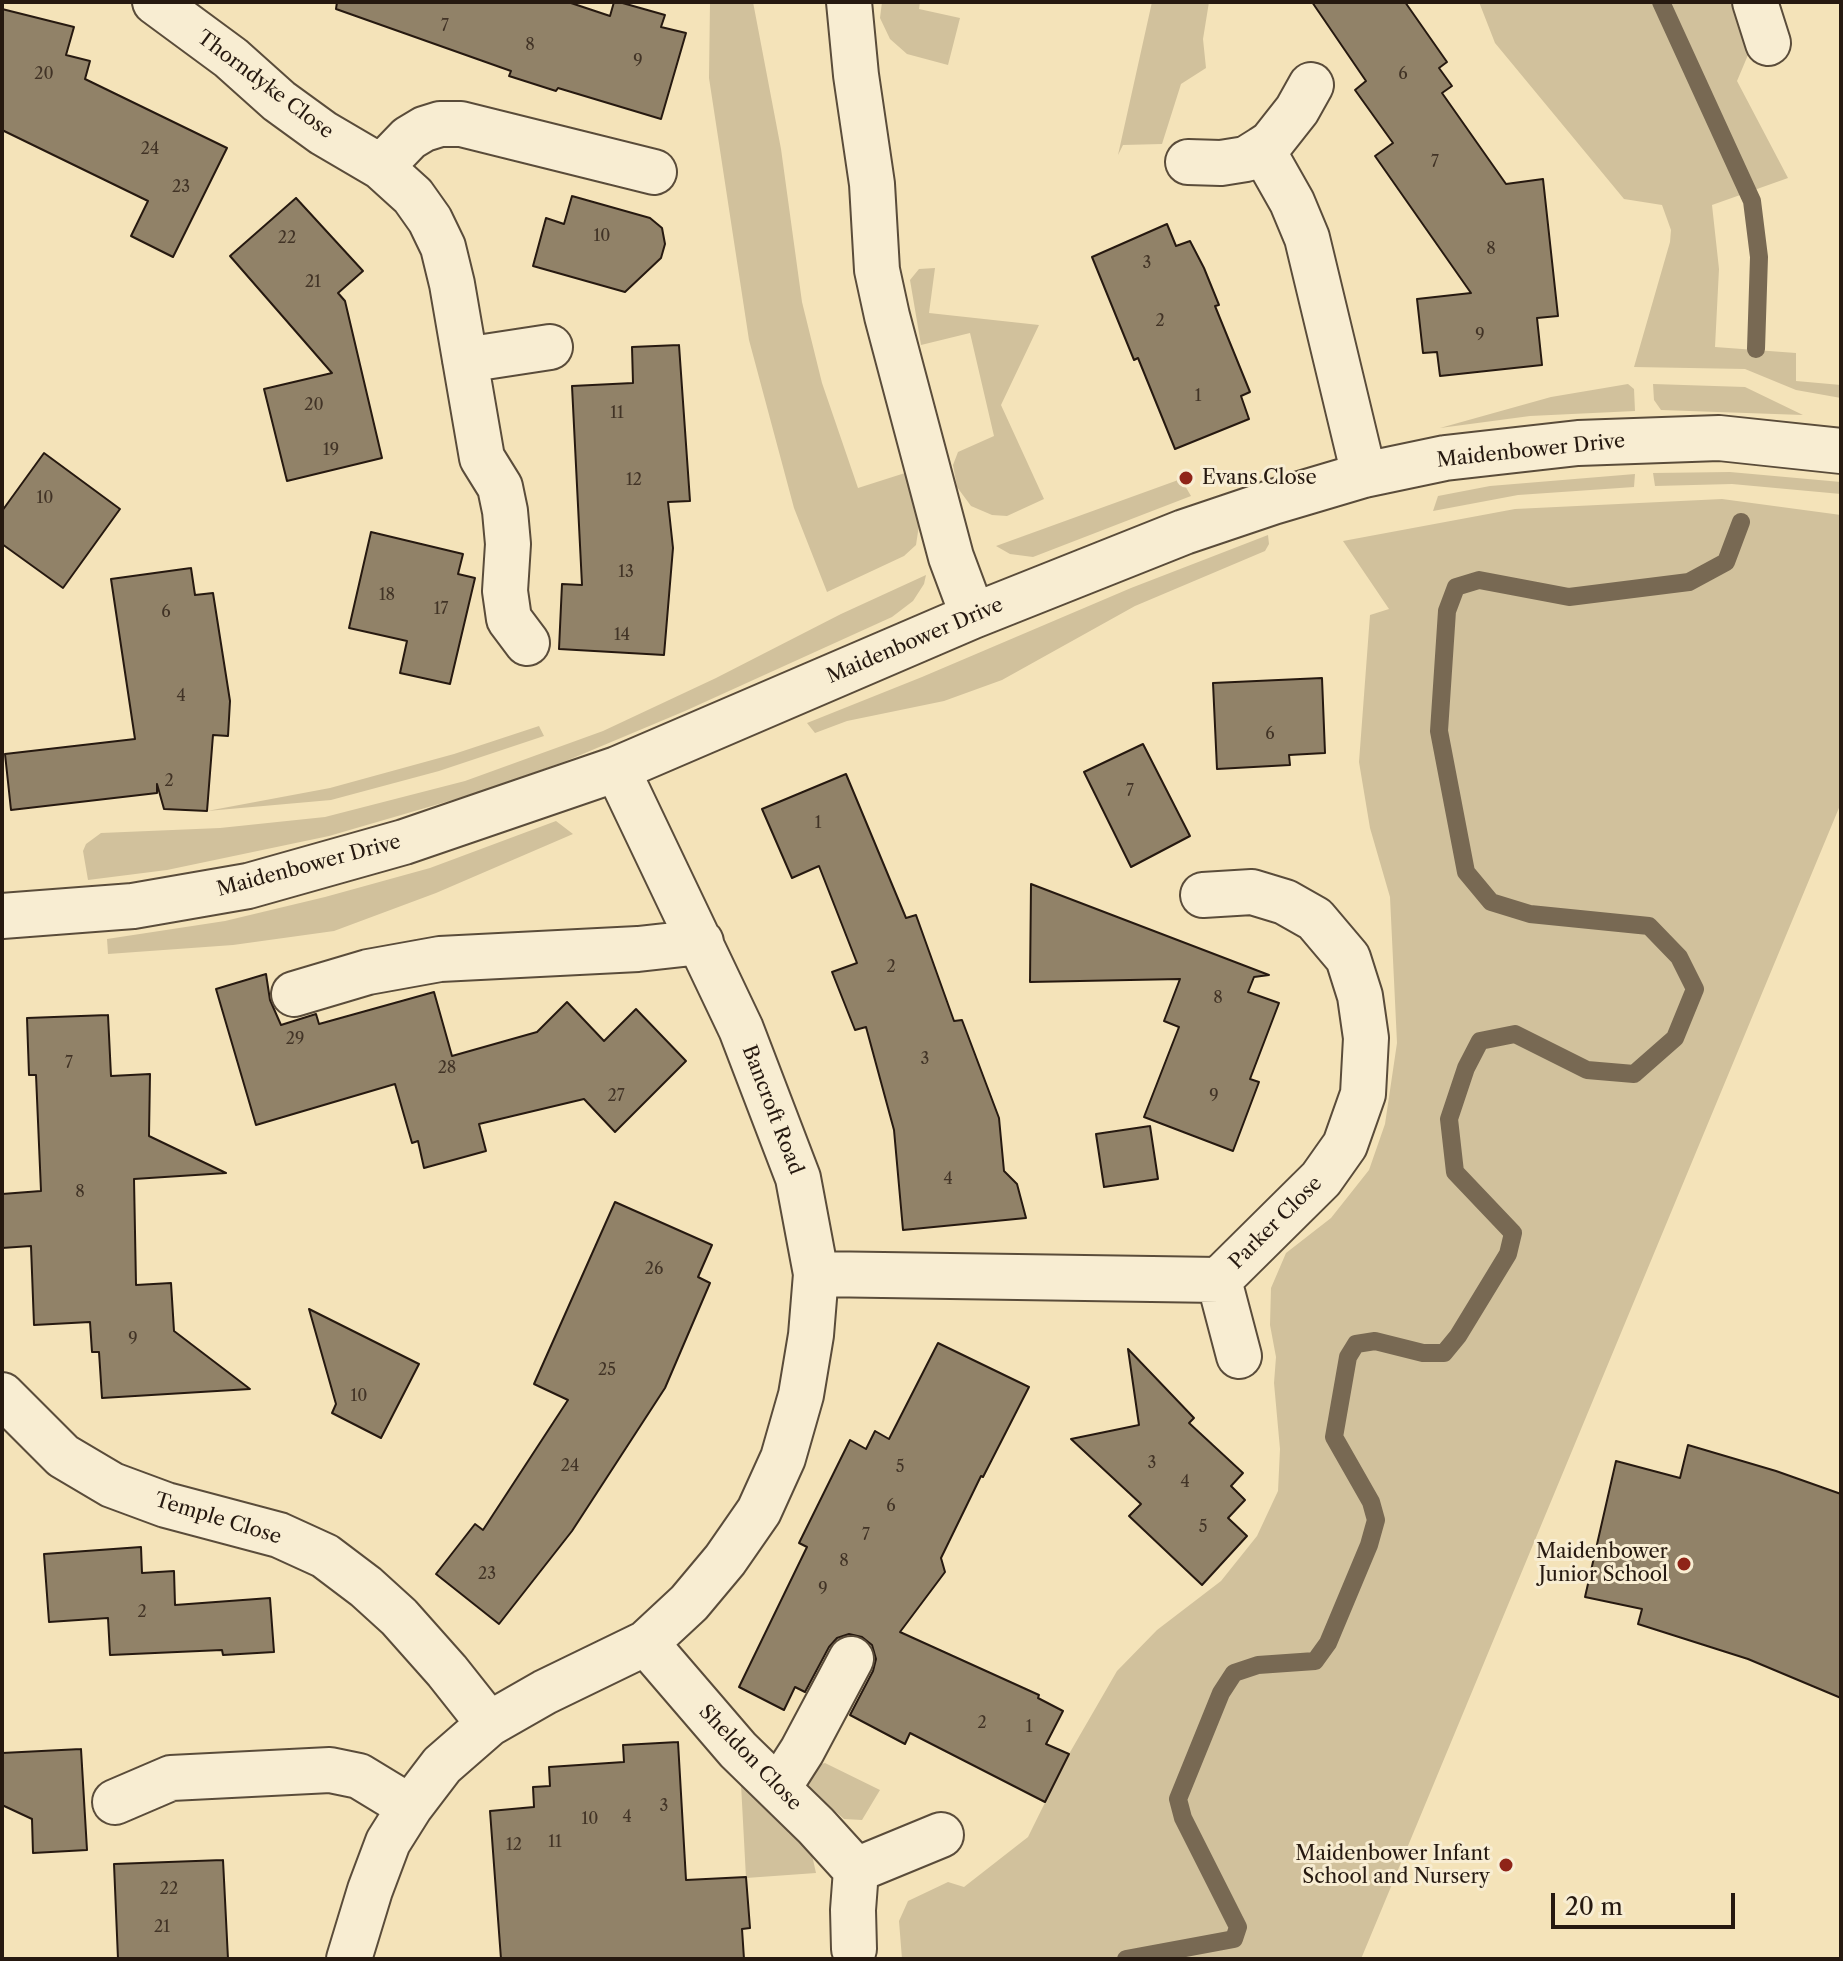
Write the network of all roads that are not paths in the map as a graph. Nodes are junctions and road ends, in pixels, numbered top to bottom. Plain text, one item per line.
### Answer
1 (155, 2) edge
2 (849, 2) edge
3 (1755, 2) edge
4 (1768, 43) dead end
5 (1311, 85) dead end
6 (1262, 149) junction
7 (1188, 162) dead end
8 (381, 167) junction
9 (654, 172) dead end
10 (550, 347) dead end
11 (465, 360) junction
12 (1841, 451) edge
13 (1364, 475) junction
14 (973, 616) junction
15 (527, 643) dead end
16 (617, 769) junction
17 (1203, 895) dead end
18 (2, 916) edge
19 (701, 942) junction
20 (294, 994) dead end
21 (816, 1274) junction
22 (1219, 1280) junction
23 (1239, 1356) dead end
24 (2, 1395) edge
25 (646, 1643) junction
26 (851, 1659) dead end
27 (489, 1724) junction
28 (774, 1785) junction
29 (115, 1802) dead end
30 (410, 1807) junction
31 (941, 1835) dead end
32 (856, 1870) junction
33 (854, 1949) dead end
34 (349, 1959) edge

1 - 8 street, Thorndyke Close
2 - 14 street
3 - 4 street
5 - 6 street
6 - 7 street
6 - 13 street
8 - 9 street
8 - 11 street, Thorndyke Close
10 - 11 street
11 - 15 street, Thorndyke Close
12 - 13 street, Maidenbower Drive
13 - 14 street, Maidenbower Drive
14 - 16 street, Maidenbower Drive
16 - 18 street, Maidenbower Drive
16 - 19 street, Bancroft Road
17 - 22 street, Parker Close
19 - 20 street
19 - 21 street, Bancroft Road
21 - 22 street, Parker Close
21 - 25 street, Bancroft Road
22 - 23 street, Parker Close
24 - 27 street, Temple Close
25 - 27 street, Bancroft Road
25 - 28 street, Sheldon Close
26 - 28 street
27 - 30 street, Bancroft Road
28 - 32 street, Sheldon Close
29 - 30 street
30 - 34 street, Bancroft Road
31 - 32 street
32 - 33 street

